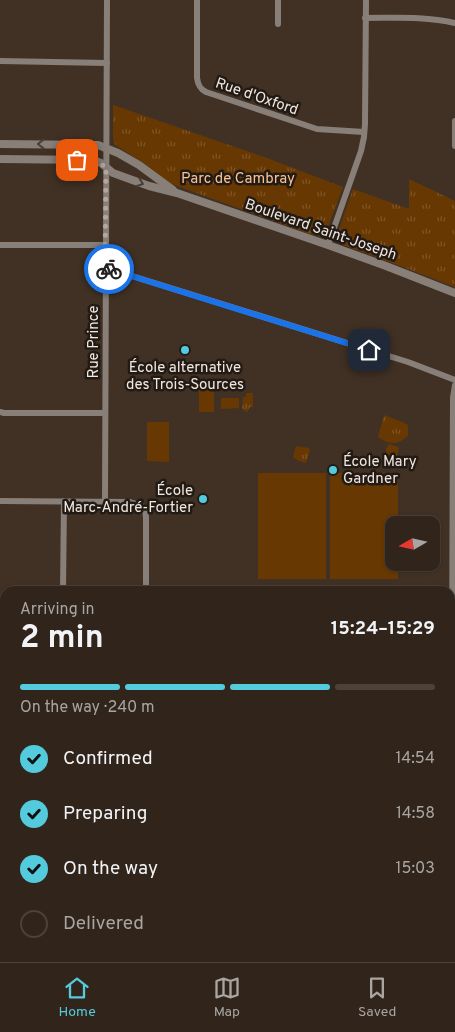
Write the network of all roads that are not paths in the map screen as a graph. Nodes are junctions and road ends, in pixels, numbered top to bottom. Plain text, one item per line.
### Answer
1 (107, 0) edge
2 (197, 0) edge
3 (278, 0) edge
4 (366, 0) edge
5 (365, 18) junction
6 (455, 23) edge
7 (278, 24) dead end
8 (0, 62) edge
9 (107, 63) junction
10 (455, 121) edge
11 (364, 132) junction
12 (0, 144) edge
13 (455, 146) edge
14 (106, 148) junction
15 (0, 159) edge
16 (106, 167) junction
17 (177, 193) junction
18 (0, 245) edge
19 (105, 245) junction
20 (328, 245) junction
21 (105, 269) junction
22 (455, 293) edge
23 (455, 380) edge
24 (455, 385) edge
25 (0, 412) edge
26 (105, 413) junction
27 (0, 500) edge
28 (64, 501) junction
29 (105, 501) junction
30 (64, 586) edge
31 (146, 586) edge
32 (451, 586) edge

1 - 9 street, Rue Prince
2 - 11 street, Rue d'Oxford
3 - 7 street
4 - 5 street
5 - 6 street
5 - 11 street
8 - 9 street
9 - 14 street, Rue Prince
10 - 13 street
11 - 20 street
14 -> 12 street, Boulevard Saint-Joseph
14 - 16 street, Rue Prince
14 - 17 street, Boulevard Saint-Joseph
15 - 16 street, Boulevard Saint-Joseph
16 -> 17 street, Boulevard Saint-Joseph
16 - 19 street, Rue Prince
17 - 20 street, Boulevard Saint-Joseph
18 - 19 street
19 - 21 street, Rue Prince
20 - 22 street, Boulevard Saint-Joseph
21 - 23 street
21 - 26 street, Rue Prince
24 - 32 street
25 - 26 street
26 - 29 street, Rue Prince
27 - 28 street
28 - 29 street
28 - 30 street
29 - 31 street

